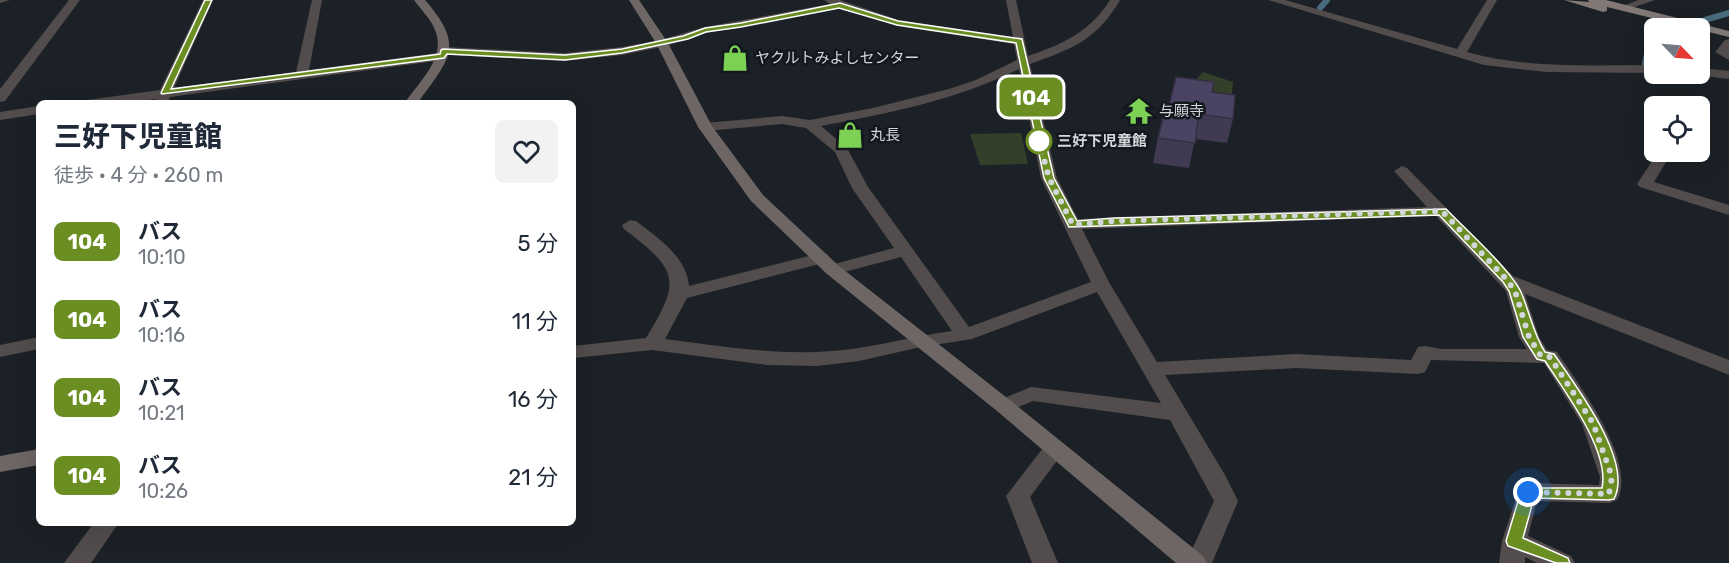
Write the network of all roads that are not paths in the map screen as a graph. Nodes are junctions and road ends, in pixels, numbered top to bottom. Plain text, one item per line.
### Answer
1 (0, 0) edge
2 (5, 0) edge
3 (75, 0) edge
4 (208, 0) edge
5 (317, 0) edge
6 (419, 0) edge
7 (634, 0) edge
8 (1011, 0) edge
9 (1115, 0) edge
10 (1273, 0) edge
11 (1492, 0) edge
12 (1569, 0) edge
13 (1593, 0) edge
14 (1650, 0) edge
15 (834, 3) edge
16 (1623, 8) junction
17 (1644, 19) edge
18 (1729, 34) edge
19 (1710, 37) edge
20 (1019, 41) junction
21 (1729, 42) edge
22 (662, 43) junction
23 (443, 54) junction
24 (1460, 54) junction
25 (1729, 56) edge
26 (1024, 62) junction
27 (1644, 69) edge
28 (1710, 73) edge
29 (302, 74) junction
30 (1729, 75) edge
31 (0, 98) edge
32 (163, 98) edge
33 (138, 100) edge
34 (413, 100) edge
35 (36, 110) edge
36 (0, 116) edge
37 (810, 124) junction
38 (705, 127) junction
39 (1659, 162) edge
40 (1402, 171) dead end
41 (1729, 210) edge
42 (1442, 211) junction
43 (630, 225) dead end
44 (1073, 225) junction
45 (904, 251) junction
46 (827, 264) junction
47 (1507, 280) junction
48 (1101, 284) junction
49 (680, 294) junction
50 (965, 335) junction
51 (921, 341) junction
52 (36, 344) edge
53 (652, 344) junction
54 (0, 351) edge
55 (576, 352) edge
56 (1541, 356) junction
57 (1729, 368) edge
58 (1150, 369) junction
59 (1004, 406) junction
60 (1178, 413) junction
61 (1054, 450) junction
62 (36, 458) edge
63 (0, 464) edge
64 (105, 526) edge
65 (1513, 552) edge
66 (77, 563) edge
67 (1045, 563) edge
68 (1194, 563) edge
69 (1199, 563) edge
70 (1562, 563) edge

1 - 2 street
3 - 31 street
4 - 32 street
5 - 29 street
6 - 23 street
7 - 22 street
8 - 20 street
9 - 26 street
10 - 24 street
11 - 24 street
12 - 17 main road
13 - 16 main road
14 - 16 street
15 - 20 street
15 - 22 street
16 - 18 main road
19 - 21 main road
20 - 26 street
21 - 25 street
22 - 23 street
22 - 38 street
23 - 29 street
23 - 34 street
24 - 27 street
26 - 37 street
26 - 44 street
28 - 30 street
29 - 32 street
32 - 33 street
35 - 36 street
37 - 38 street
37 - 45 street
38 - 46 street
39 - 41 street
40 - 42 street
42 - 44 street
42 - 47 street
43 - 49 street
44 - 48 street
45 - 46 street
45 - 50 street
46 - 49 street
46 - 51 street
47 - 56 street
47 - 57 street
48 - 50 street
48 - 58 street
49 - 53 street
50 - 51 street
51 - 53 street
51 - 59 street
52 - 54 street
53 - 55 street
56 - 58 street
56 - 65 street
58 - 60 street
59 - 60 street
59 - 61 street
60 - 69 street
61 - 67 street
61 - 68 street
62 - 63 street
64 - 66 street
65 - 70 street

